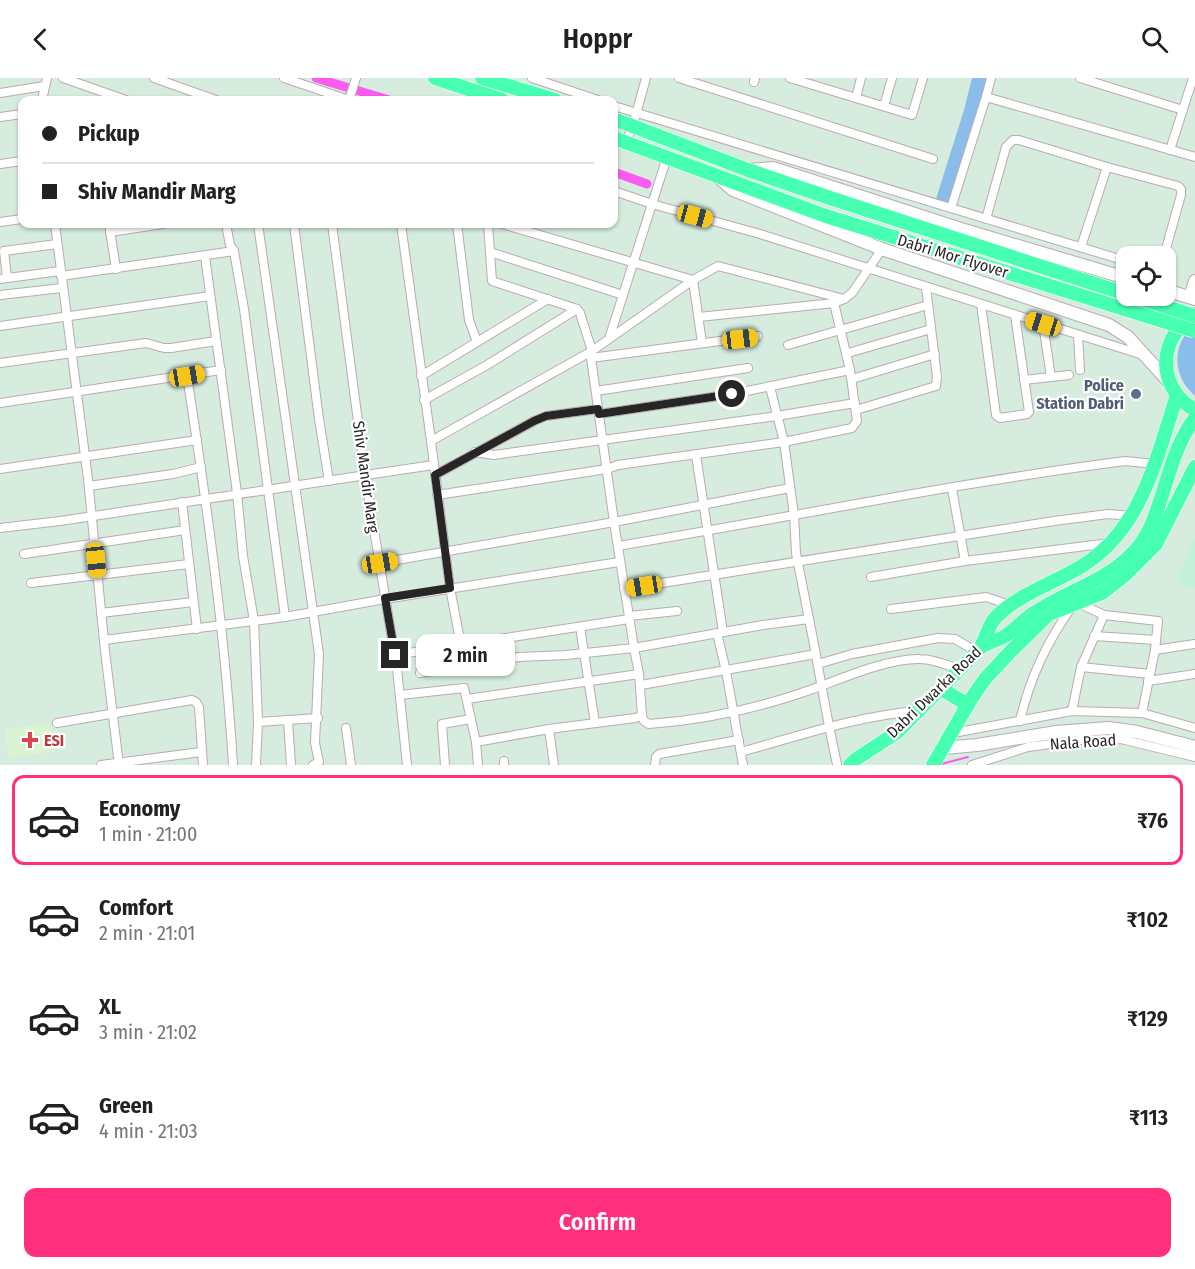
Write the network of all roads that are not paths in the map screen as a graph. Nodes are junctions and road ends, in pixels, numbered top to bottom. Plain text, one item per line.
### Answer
1 (63, 78) edge
2 (154, 78) edge
3 (284, 78) edge
4 (435, 78) edge
5 (482, 78) edge
6 (532, 78) edge
7 (646, 78) edge
8 (679, 78) edge
9 (790, 78) edge
10 (861, 78) edge
11 (892, 78) edge
12 (923, 78) edge
13 (992, 78) edge
14 (1080, 78) edge
15 (1193, 78) edge
16 (355, 79) edge
17 (45, 82) edge
18 (95, 89) junction
19 (0, 93) edge
20 (96, 96) edge
21 (115, 96) edge
22 (205, 96) edge
23 (340, 96) edge
24 (350, 96) edge
25 (490, 96) edge
26 (542, 96) edge
27 (586, 96) edge
28 (986, 97) junction
29 (856, 98) junction
30 (884, 106) junction
31 (618, 108) edge
32 (1183, 110) junction
33 (18, 115) edge
34 (0, 117) edge
35 (618, 118) edge
36 (635, 119) junction
37 (620, 140) edge
38 (1170, 150) junction
39 (667, 157) junction
40 (1195, 157) edge
41 (933, 159) dead end
42 (18, 162) edge
43 (0, 164) edge
44 (1107, 167) junction
45 (748, 170) junction
46 (714, 174) junction
47 (618, 191) edge
48 (653, 200) junction
49 (951, 208) junction
50 (986, 219) junction
51 (18, 220) edge
52 (0, 222) edge
53 (55, 228) edge
54 (110, 228) edge
55 (227, 228) edge
56 (259, 228) edge
57 (294, 228) edge
58 (333, 228) edge
59 (402, 228) edge
60 (458, 228) edge
61 (488, 228) edge
62 (515, 228) edge
63 (57, 244) junction
64 (1167, 246) edge
65 (1081, 247) junction
66 (882, 249) junction
67 (234, 251) junction
68 (490, 252) junction
69 (205, 256) junction
70 (1116, 258) edge
71 (633, 263) junction
72 (868, 268) junction
73 (1093, 268) junction
74 (116, 269) junction
75 (61, 274) junction
76 (1116, 275) edge
77 (3, 279) edge
78 (693, 280) junction
79 (1195, 280) edge
80 (926, 287) junction
81 (62, 288) junction
82 (1116, 291) edge
83 (1176, 293) edge
84 (0, 295) edge
85 (623, 295) junction
86 (210, 296) junction
87 (1192, 298) edge
88 (548, 299) junction
89 (844, 299) junction
90 (834, 303) junction
91 (981, 304) junction
92 (928, 305) junction
93 (1165, 306) edge
94 (577, 309) junction
95 (1015, 315) junction
96 (1195, 315) edge
97 (66, 317) junction
98 (699, 317) junction
99 (1082, 317) junction
100 (1043, 324) junction
101 (0, 326) edge
102 (932, 328) junction
103 (841, 330) junction
104 (1195, 331) edge
105 (758, 336) dead end
106 (1078, 336) junction
107 (609, 339) junction
108 (216, 341) junction
109 (477, 342) junction
110 (702, 343) junction
111 (788, 345) dead end
112 (71, 352) junction
113 (848, 353) junction
114 (935, 354) junction
115 (591, 355) junction
116 (1145, 356) junction
117 (0, 363) edge
118 (748, 368) dead end
119 (220, 370) junction
120 (1080, 370) dead end
121 (851, 375) junction
122 (1068, 375) dead end
123 (187, 376) junction
124 (421, 376) junction
125 (1051, 377) junction
126 (1024, 380) junction
127 (1170, 382) junction
128 (770, 387) junction
129 (596, 391) junction
130 (76, 392) junction
131 (1177, 394) junction
132 (424, 400) junction
133 (0, 403) edge
134 (855, 406) junction
135 (1195, 410) edge
136 (598, 411) junction
137 (777, 416) junction
138 (1195, 418) edge
139 (602, 439) junction
140 (197, 440) junction
141 (431, 441) junction
142 (784, 442) junction
143 (475, 452) junction
144 (696, 455) junction
145 (85, 458) junction
146 (1155, 464) junction
147 (433, 465) junction
148 (201, 467) junction
149 (1195, 467) edge
150 (0, 469) edge
151 (607, 469) junction
152 (365, 475) junction
153 (435, 475) junction
154 (329, 481) junction
155 (89, 486) junction
156 (296, 486) junction
157 (266, 489) junction
158 (790, 489) junction
159 (952, 489) junction
160 (237, 493) junction
161 (437, 495) junction
162 (206, 498) junction
163 (182, 502) junction
164 (703, 505) junction
165 (805, 505) dead end
166 (92, 515) junction
167 (794, 515) junction
168 (1132, 516) junction
169 (614, 522) junction
170 (0, 528) edge
171 (185, 530) junction
172 (707, 531) junction
173 (961, 536) junction
174 (1110, 543) junction
175 (94, 544) junction
176 (618, 546) junction
177 (446, 552) junction
178 (24, 554) dead end
179 (965, 561) junction
180 (619, 562) junction
181 (380, 563) junction
182 (798, 563) junction
183 (189, 564) junction
184 (97, 575) junction
185 (714, 575) junction
186 (871, 577) dead end
187 (31, 583) dead end
188 (450, 588) junction
189 (624, 589) junction
190 (385, 598) junction
191 (194, 602) junction
192 (1076, 604) junction
193 (1010, 605) junction
194 (891, 609) dead end
195 (677, 611) dead end
196 (101, 613) junction
197 (313, 613) junction
198 (1104, 615) junction
199 (285, 617) junction
200 (629, 617) junction
201 (809, 619) junction
202 (254, 621) junction
203 (222, 626) junction
204 (580, 627) junction
205 (197, 629) junction
206 (720, 633) junction
207 (1094, 636) junction
208 (104, 640) junction
209 (1156, 640) junction
210 (461, 645) junction
211 (1195, 645) edge
212 (634, 648) junction
213 (980, 649) junction
214 (1155, 650) junction
215 (585, 653) junction
216 (816, 654) junction
217 (395, 655) junction
218 (818, 664) junction
219 (1081, 667) junction
220 (959, 669) junction
221 (726, 671) junction
222 (420, 672) dead end
223 (639, 674) junction
224 (1195, 674) edge
225 (1149, 677) junction
226 (589, 681) junction
227 (641, 685) junction
228 (820, 686) junction
229 (940, 688) junction
230 (400, 694) junction
231 (467, 699) junction
232 (968, 705) junction
233 (917, 711) junction
234 (1072, 711) junction
235 (734, 712) junction
236 (114, 713) junction
237 (1142, 713) junction
238 (642, 716) junction
239 (318, 718) junction
240 (471, 719) junction
241 (288, 720) junction
242 (1020, 721) junction
243 (258, 722) junction
244 (57, 723) dead end
245 (595, 723) junction
246 (1192, 726) edge
247 (829, 727) junction
248 (346, 728) dead end
249 (549, 729) junction
250 (953, 733) junction
251 (739, 740) junction
252 (476, 742) junction
253 (1195, 747) edge
254 (943, 750) junction
255 (201, 752) junction
256 (741, 752) junction
257 (1195, 757) edge
258 (119, 763) edge
259 (846, 763) edge
260 (101, 765) edge
261 (203, 765) edge
262 (233, 765) edge
263 (256, 765) edge
264 (291, 765) edge
265 (313, 765) edge
266 (351, 765) edge
267 (407, 765) edge
268 (446, 765) edge
269 (478, 765) edge
270 (554, 765) edge
271 (655, 765) edge
272 (743, 765) edge
273 (933, 765) edge
274 (972, 765) edge

1 - 18 street
2 - 22 street
3 - 23 street
4 - 25 main road
5 - 26 main road
6 - 27 street
7 - 36 street
8 - 41 street
9 - 29 street
10 - 29 street
11 - 30 street
12 - 30 street
13 - 28 street
14 - 32 street
15 - 32 street
16 - 24 street
17 - 19 street
18 - 20 street
18 - 21 street
28 - 38 street
28 - 49 street
29 - 30 street
31 - 36 street
32 - 38 street
33 - 34 street
35 - 36 main road, Dabri Mor Flyover
36 - 37 street
36 - 45 main road, Dabri Mor Flyover
36 - 49 street
37 - 39 main road, Dabri Mor Flyover
38 - 40 street
39 - 46 main road, Dabri Mor Flyover
39 - 48 street
42 - 43 street
44 - 50 street
44 - 64 street
44 - 65 street
45 - 73 main road
45 - 82 main road, Dabri Mor Flyover, bridge
46 - 66 main road
46 - 104 main road, Dabri Mor Flyover, bridge
47 - 48 street
48 - 71 street
48 - 72 street
49 - 50 street
50 - 65 street
51 - 52 street
53 - 63 street
54 - 74 street
55 - 67 street
56 - 156 street
57 - 154 street
58 - 152 street, Shiv Mandir Marg
59 - 124 street
60 - 109 street
61 - 68 street
62 - 71 street
63 - 75 street
63 - 77 street
65 - 70 street
66 - 72 street
66 - 99 main road
67 - 69 street
67 - 157 street
68 - 85 street
68 - 88 street
69 - 74 street
69 - 86 street
71 - 78 street
71 - 85 street
72 - 80 street
72 - 89 street
73 - 76 main road
73 - 99 main road
74 - 75 street
75 - 77 street
75 - 81 street
78 - 89 street
78 - 98 street
78 - 107 street
79 - 87 main road
80 - 91 street
80 - 92 street
81 - 84 street
81 - 97 street
83 - 87 main road
85 - 107 street
86 - 97 street
86 - 108 street
88 - 94 street
88 - 109 street
89 - 90 street
90 - 98 street
90 - 103 street
91 - 95 street
91 - 126 street
92 - 102 street
92 - 103 street
93 - 96 main road, bridge
94 - 115 street
94 - 132 street
95 - 100 street
95 - 126 street
96 - 127 main road
97 - 101 street
97 - 112 street
98 - 110 street
99 - 116 main road
100 - 106 street
100 - 125 street
102 - 113 street
102 - 114 street
103 - 111 street
103 - 113 street
105 - 110 street
106 - 116 street
106 - 120 street
107 - 115 street
108 - 112 street
108 - 119 street
109 - 124 street
110 - 115 street
112 - 117 street
112 - 130 street
113 - 121 street
114 - 121 street
114 - 134 street
115 - 129 street
115 - 141 street
116 - 127 main road
118 - 129 street
119 - 123 street
119 - 160 street
121 - 128 street
121 - 134 street
122 - 125 street
123 - 130 street
123 - 140 street
124 - 132 street
125 - 126 street
127 - 131 main road
128 - 136 street
128 - 137 street
129 - 136 street
130 - 133 street
130 - 145 street
131 - 135 main road
131 - 146 main road, Dabri Dwarka Road
132 - 141 street
134 - 137 street
134 - 142 street
136 - 139 street
136 - 143 street
137 - 139 street
137 - 142 street
138 - 213 main road
139 - 143 street
139 - 151 street
140 - 145 street
140 - 148 street
141 - 147 street
142 - 144 street
142 - 158 street
143 - 153 street
144 - 151 street
144 - 164 street
145 - 150 street
145 - 155 street
146 - 159 street
146 - 168 main road, Dabri Dwarka Road
147 - 152 street
147 - 153 street
148 - 155 street
148 - 162 street
149 - 192 main road
151 - 161 street
151 - 169 street
152 - 154 street
152 - 181 street, Shiv Mandir Marg
153 - 161 street
154 - 156 street
155 - 166 street
156 - 157 street
156 - 197 street
157 - 160 street
157 - 199 street
158 - 164 street
158 - 167 street
159 - 167 street
159 - 173 street
160 - 162 street
160 - 202 street
161 - 177 street
162 - 163 street
162 - 203 street
163 - 166 street
163 - 171 street
164 - 169 street
164 - 172 street
165 - 167 street
166 - 170 street
166 - 175 street
167 - 172 street
167 - 182 street
168 - 173 street
168 - 174 main road, Dabri Dwarka Road
169 - 176 street
169 - 177 street
171 - 175 street
171 - 183 street
172 - 176 street
172 - 185 street
173 - 179 street
173 - 182 street
174 - 179 street
174 - 193 main road, Dabri Dwarka Road
175 - 178 street
175 - 184 street
176 - 180 street
177 - 181 street
177 - 188 street
179 - 186 street
180 - 188 street
180 - 189 street
181 - 190 street, Shiv Mandir Marg
182 - 185 street
182 - 201 street
183 - 184 street
183 - 191 street
184 - 187 street
184 - 196 street
185 - 189 street
185 - 206 street
188 - 190 street
188 - 210 street
189 - 200 street
190 - 197 street
190 - 217 street, Shiv Mandir Marg
191 - 196 street
191 - 205 street
192 - 198 street
192 - 232 main road
192 - 242 street
193 - 194 street
193 - 213 main road, Dabri Dwarka Road
195 - 200 street
196 - 208 street
197 - 199 street
197 - 239 street
198 - 207 street
198 - 209 street
199 - 202 street
200 - 204 street
200 - 212 street
201 - 206 street
201 - 216 street
202 - 203 street
202 - 243 street
203 - 205 street
203 - 262 street
204 - 210 street
204 - 215 street
205 - 208 street
206 - 212 street
206 - 221 street
207 - 209 street
207 - 219 street
208 - 236 street
209 - 214 street
210 - 217 street
211 - 214 street
212 - 215 street
212 - 223 street
213 - 218 street
213 - 220 main road, Dabri Dwarka Road
214 - 225 street
215 - 222 street
215 - 226 street
216 - 218 street
216 - 221 street
217 - 230 street, Shiv Mandir Marg
218 - 228 street
219 - 225 street
219 - 234 street
220 - 228 street
220 - 229 main road, Dabri Dwarka Road
221 - 227 street
221 - 235 street
223 - 226 street
223 - 227 street
224 - 225 street
225 - 237 street
226 - 231 street
226 - 245 street
227 - 238 street
228 - 235 street
228 - 247 street
229 - 232 main road
229 - 233 main road, Dabri Dwarka Road
230 - 231 street
230 - 267 street, Shiv Mandir Marg
231 - 240 street
232 - 250 main road
233 - 247 street
233 - 259 main road, Dabri Dwarka Road
234 - 237 street
234 - 242 street
235 - 238 street
235 - 251 street
236 - 244 street
236 - 255 street
236 - 258 street
237 - 246 street
238 - 245 street
239 - 241 street
239 - 265 street
240 - 252 street
240 - 268 street
241 - 243 street
241 - 264 street
242 - 250 street
243 - 263 street
245 - 249 street
247 - 256 street
247 - 259 street
248 - 266 street
249 - 252 street
249 - 270 street
250 - 254 main road
251 - 256 street
251 - 271 street
252 - 269 street
253 - 254 main road
254 - 273 main road
255 - 258 street
255 - 261 street
256 - 272 street
257 - 274 street, Nala Road
258 - 260 street

